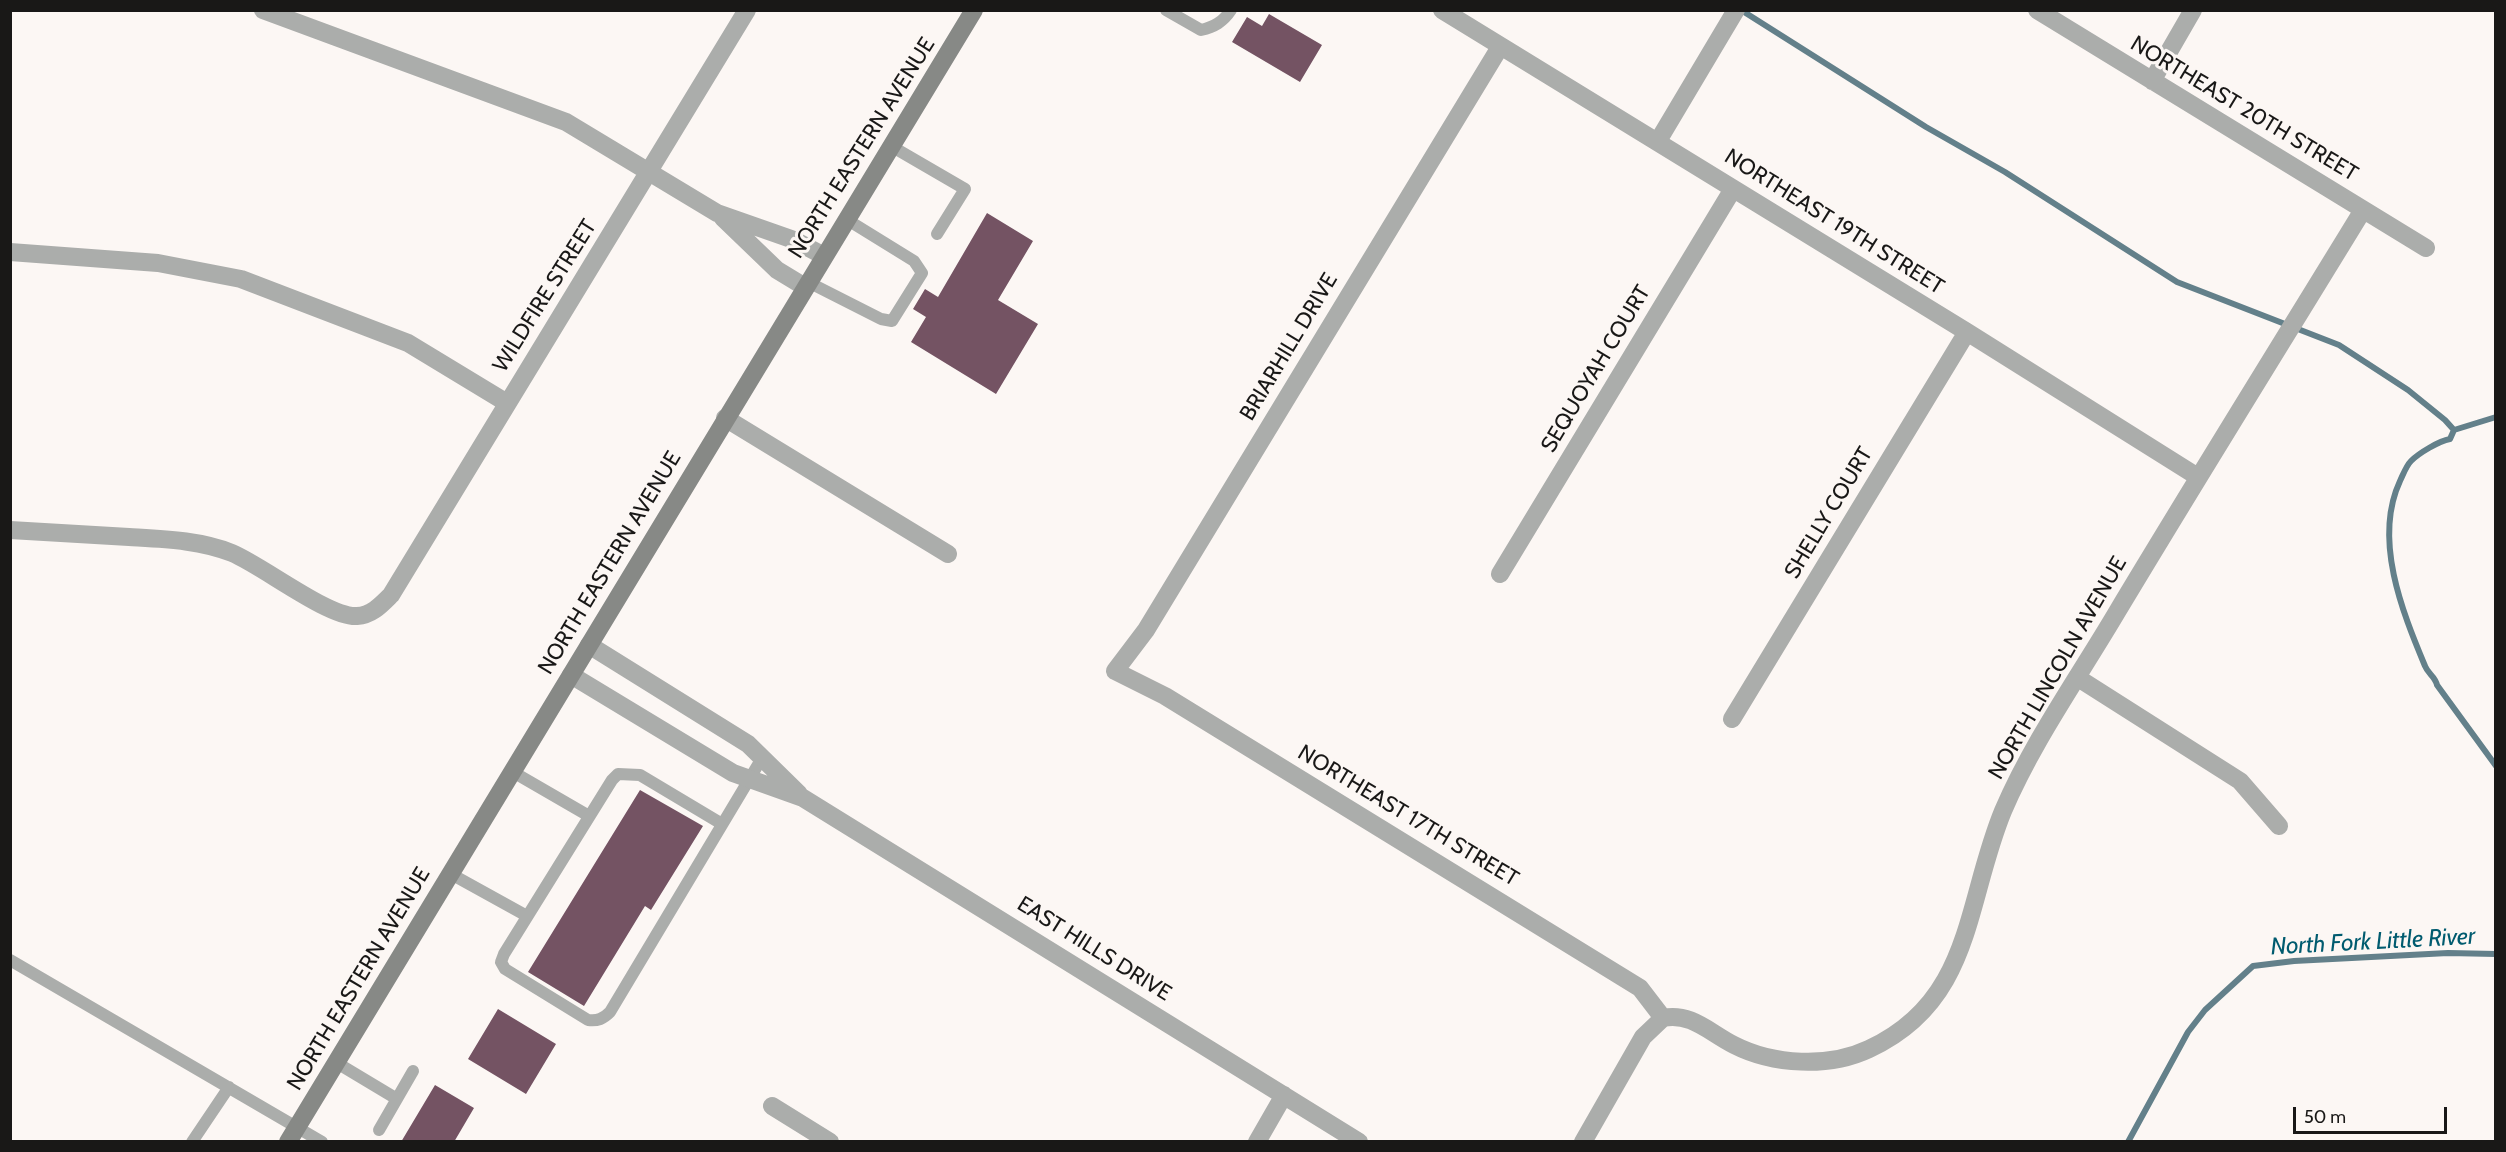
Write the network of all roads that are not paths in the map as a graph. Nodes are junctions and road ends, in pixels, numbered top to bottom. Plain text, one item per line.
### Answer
1 (263, 10) edge
2 (747, 10) edge
3 (974, 10) edge
4 (1166, 10) edge
5 (1231, 10) edge
6 (1442, 10) edge
7 (1736, 10) edge
8 (2037, 10) edge
9 (2193, 10) edge
10 (1500, 47) junction
11 (2152, 81) junction
12 (1658, 141) junction
13 (891, 146) junction
14 (650, 171) junction
15 (1733, 189) junction
16 (2363, 210) junction
17 (717, 213) junction
18 (846, 219) junction
19 (937, 234) dead end
20 (2426, 248) dead end
21 (10, 252) edge
22 (824, 256) junction
23 (806, 284) junction
24 (1967, 332) junction
25 (507, 403) junction
26 (725, 418) junction
27 (2198, 477) junction
28 (10, 530) edge
29 (948, 554) dead end
30 (1500, 574) dead end
31 (589, 645) junction
32 (1115, 671) joint
33 (571, 675) junction
34 (2078, 678) junction
35 (1732, 719) dead end
36 (762, 758) junction
37 (513, 772) junction
38 (749, 779) junction
39 (803, 798) junction
40 (589, 816) junction
41 (722, 824) junction
42 (2279, 826) dead end
43 (452, 874) junction
44 (527, 916) junction
45 (10, 960) edge
46 (1663, 1018) junction
47 (337, 1063) junction
48 (413, 1071) dead end
49 (229, 1087) junction
50 (1284, 1095) junction
51 (397, 1099) junction
52 (772, 1106) dead end
53 (379, 1130) dead end
54 (292, 1134) edge
55 (192, 1142) edge
56 (322, 1142) edge
57 (830, 1142) edge
58 (1257, 1142) edge
59 (1359, 1142) edge
60 (1583, 1142) edge

1 - 14 street
2 - 14 street, WILDFIRE STREET
3 - 13 main road, NORTH EASTERN AVENUE
4 - 5 lane
6 - 10 street, NORTHEAST 19TH STREET
7 - 12 street
8 - 11 street, NORTHEAST 20TH STREET
9 - 11 street
10 - 12 street, NORTHEAST 19TH STREET
10 - 32 street, BRIARHILL DRIVE
11 - 16 street, NORTHEAST 20TH STREET
12 - 15 street, NORTHEAST 19TH STREET
13 - 18 main road, NORTH EASTERN AVENUE
13 - 19 lane
14 - 17 street
14 - 25 street, WILDFIRE STREET
15 - 24 street, NORTHEAST 19TH STREET
15 - 30 street, SEQUOYAH COURT
16 - 20 street, NORTHEAST 20TH STREET
16 - 27 street, NORTH LINCOLN AVENUE
17 - 22 street
17 - 23 street
18 - 22 main road, NORTH EASTERN AVENUE
18 - 23 lane
21 - 25 street
22 - 23 main road, NORTH EASTERN AVENUE
23 - 26 main road, NORTH EASTERN AVENUE
24 - 27 street, NORTHEAST 19TH STREET
24 - 35 street, SHELLY COURT
25 - 28 street, WILDFIRE STREET
26 - 29 street
26 - 31 main road, NORTH EASTERN AVENUE
27 - 34 street, NORTH LINCOLN AVENUE
31 - 33 main road, NORTH EASTERN AVENUE
31 - 36 street, EAST HILLS DRIVE
32 - 46 street, NORTHEAST 17TH STREET
33 - 37 main road, NORTH EASTERN AVENUE
33 - 38 street, EAST HILLS DRIVE
34 - 42 street
34 - 46 street, NORTH LINCOLN AVENUE
36 - 38 lane
36 - 39 street, EAST HILLS DRIVE
37 - 40 lane
37 - 43 main road, NORTH EASTERN AVENUE
38 - 39 street, EAST HILLS DRIVE
38 - 41 lane
39 - 50 street, EAST HILLS DRIVE
40 - 41 lane
40 - 44 lane
41 - 44 lane
43 - 44 lane
43 - 47 main road, NORTH EASTERN AVENUE
45 - 49 lane
46 - 60 street
47 - 51 lane
47 - 54 main road, NORTH EASTERN AVENUE
48 - 51 lane
49 - 54 lane
49 - 55 lane
50 - 58 street
50 - 59 street, EAST HILLS DRIVE
51 - 53 lane
52 - 57 street
54 - 56 lane

